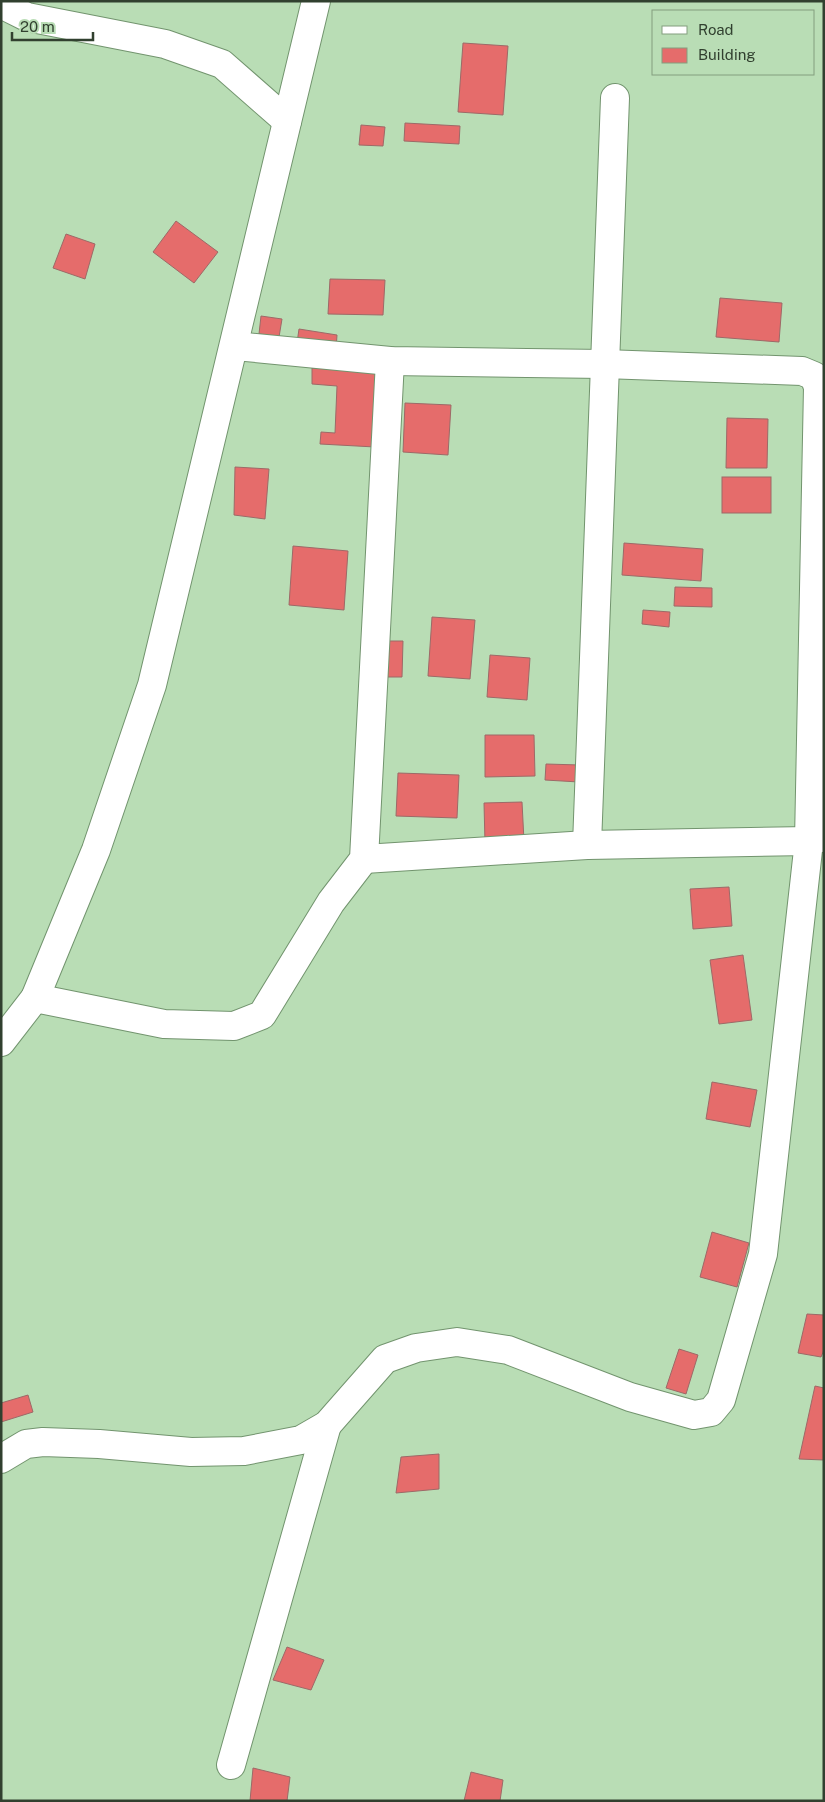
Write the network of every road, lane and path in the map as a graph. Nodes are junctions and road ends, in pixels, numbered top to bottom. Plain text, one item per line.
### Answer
1 (312, 3) edge
2 (1, 4) edge
3 (615, 98) dead end
4 (287, 121) junction
5 (235, 346) junction
6 (390, 361) junction
7 (604, 364) junction
8 (819, 843) edge
9 (587, 845) junction
10 (364, 859) junction
11 (35, 998) junction
12 (1, 1042) edge
13 (327, 1425) junction
14 (1, 1460) edge
15 (230, 1765) dead end

1 - 4 street
2 - 4 street
3 - 7 street
4 - 5 street
5 - 6 street
5 - 11 street
6 - 7 street
6 - 10 street
7 - 8 street
7 - 9 street
8 - 9 street
8 - 13 street
9 - 10 street
10 - 11 street
11 - 12 street
13 - 14 street
13 - 15 street

